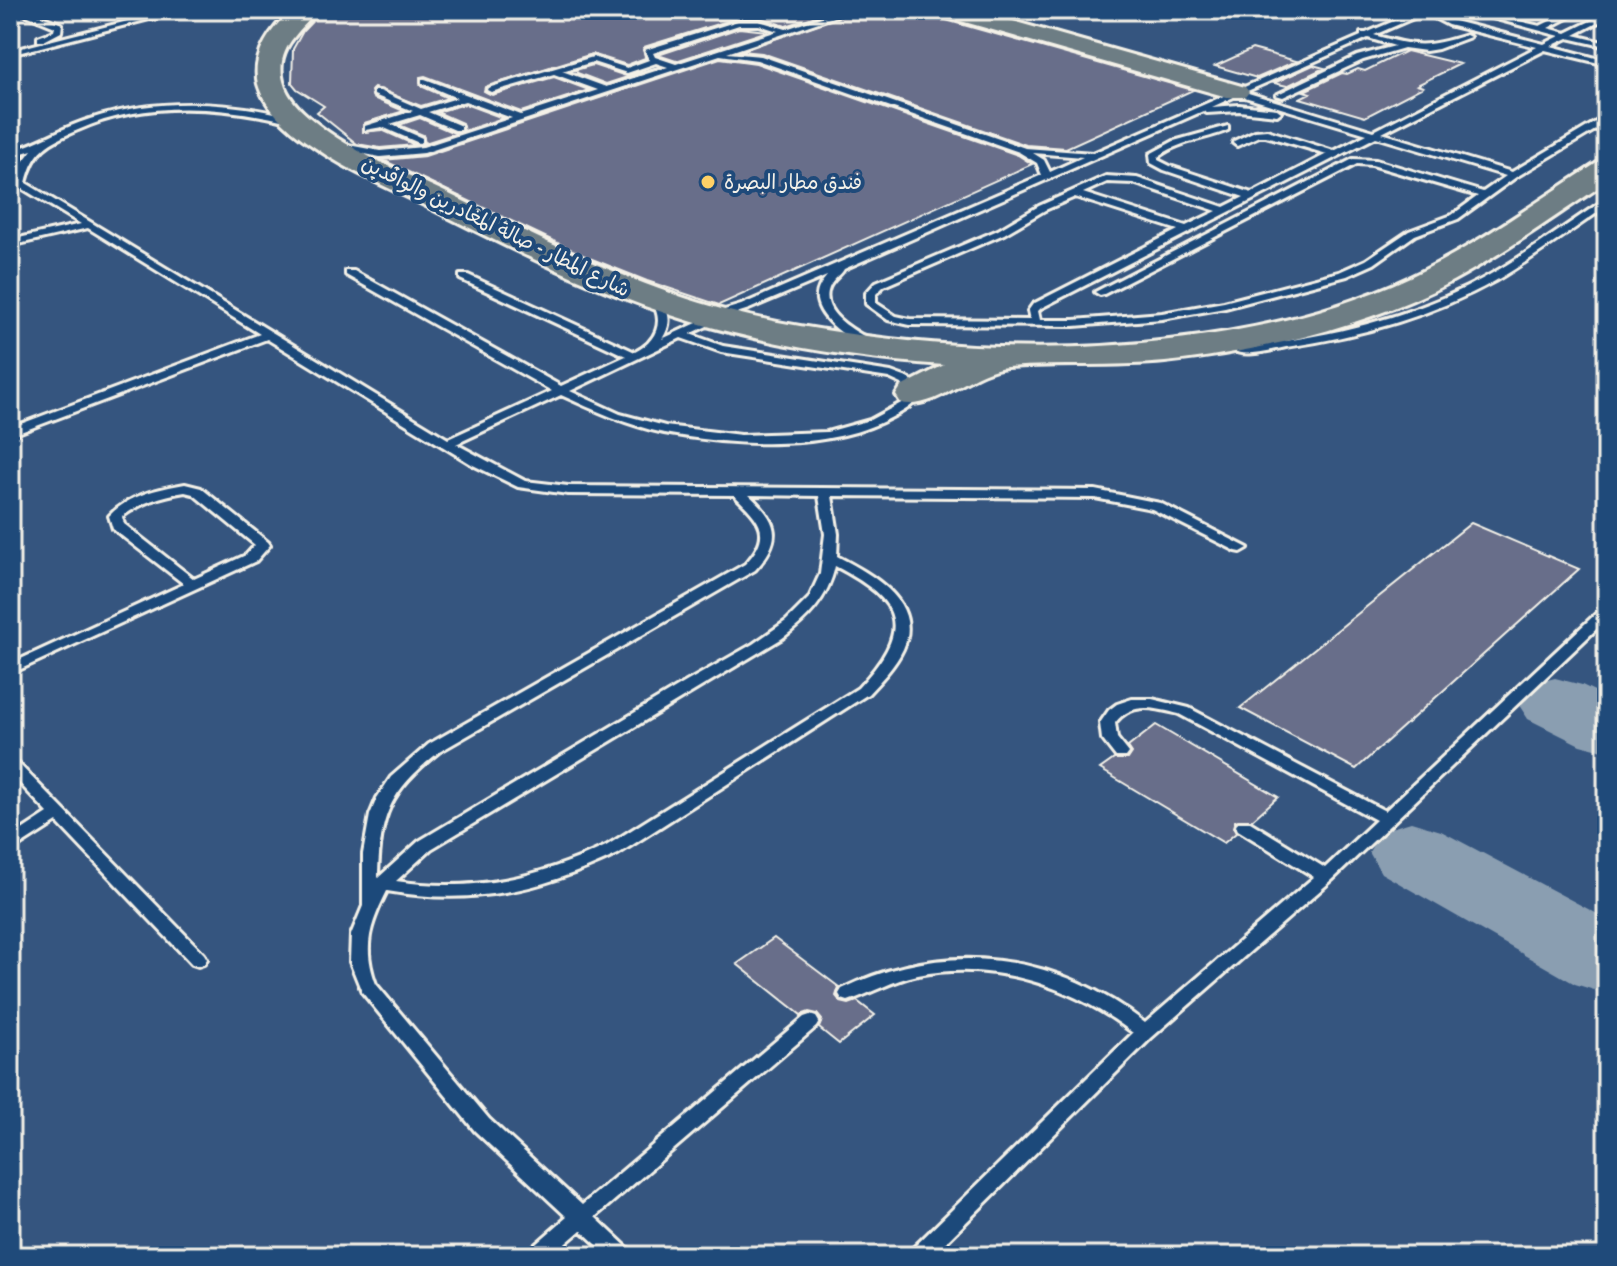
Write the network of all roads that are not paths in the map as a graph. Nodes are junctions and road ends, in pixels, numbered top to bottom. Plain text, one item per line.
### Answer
1 (18, 10) edge
2 (180, 10) edge
3 (306, 10) edge
4 (850, 10) edge
5 (948, 10) edge
6 (1425, 10) edge
7 (1580, 10) edge
8 (1606, 15) edge
9 (1493, 17) dead end
10 (1540, 29) junction
11 (786, 31) junction
12 (1364, 35) junction
13 (1567, 35) junction
14 (1466, 37) dead end
15 (761, 39) junction
16 (1607, 45) edge
17 (1404, 46) junction
18 (1545, 47) junction
19 (10, 50) edge
20 (709, 56) junction
21 (758, 58) junction
22 (656, 60) junction
23 (1607, 63) edge
24 (677, 67) junction
25 (554, 71) junction
26 (425, 81) dead end
27 (491, 90) dead end
28 (606, 90) junction
29 (1236, 92) junction
30 (377, 93) dead end
31 (1280, 95) dead end
32 (465, 98) junction
33 (421, 112) junction
34 (1190, 112) junction
35 (520, 118) junction
36 (1607, 119) edge
37 (298, 121) junction
38 (1330, 121) junction
39 (383, 124) junction
40 (368, 128) dead end
41 (458, 128) dead end
42 (1225, 128) dead end
43 (1372, 135) junction
44 (419, 140) dead end
45 (45, 142) junction
46 (1237, 143) dead end
47 (331, 144) junction
48 (1022, 150) junction
49 (10, 154) edge
50 (1335, 154) junction
51 (1092, 156) junction
52 (1607, 169) edge
53 (1513, 175) junction
54 (1047, 176) junction
55 (16, 181) edge
56 (1073, 193) junction
57 (1483, 195) junction
58 (1252, 196) junction
59 (1604, 204) dead end
60 (1224, 210) junction
61 (90, 225) junction
62 (1187, 230) junction
63 (10, 243) edge
64 (854, 261) junction
65 (350, 273) dead end
66 (464, 277) dead end
67 (1100, 292) dead end
68 (656, 301) junction
69 (713, 318) junction
70 (270, 334) junction
71 (679, 334) junction
72 (1039, 340) junction
73 (874, 345) junction
74 (651, 347) junction
75 (1137, 354) junction
76 (633, 355) junction
77 (561, 391) junction
78 (914, 395) junction
79 (10, 432) edge
80 (447, 444) junction
81 (739, 493) junction
82 (825, 493) junction
83 (1241, 548) dead end
84 (832, 559) junction
85 (193, 585) junction
86 (1607, 611) edge
87 (10, 670) edge
88 (1121, 753) dead end
89 (10, 764) edge
90 (57, 814) junction
91 (1387, 819) junction
92 (1244, 826) dead end
93 (10, 846) edge
94 (1326, 876) junction
95 (382, 884) junction
96 (370, 908) junction
97 (198, 959) dead end
98 (848, 994) dead end
99 (810, 1022) dead end
100 (1145, 1033) junction
101 (582, 1217) junction
102 (536, 1256) edge
103 (623, 1256) edge
104 (918, 1256) edge

1 - 19 lane
2 - 19 lane
3 - 37 highway, شارع المطار - صالة المغادرين والوافدين
4 - 11 lane
5 - 29 highway
6 - 12 lane
6 - 18 lane
7 - 8 lane
7 - 10 lane
8 - 13 lane
9 - 10 lane
10 - 13 lane
11 - 15 lane
11 - 22 lane
12 - 17 lane
12 - 29 lane
13 - 16 lane
13 - 18 lane
14 - 17 lane
15 - 20 lane
15 - 21 lane
17 - 31 lane
18 - 23 lane
18 - 43 lane
20 - 21 lane
20 - 24 lane
21 - 48 lane
22 - 24 lane
22 - 25 lane
24 - 28 lane
25 - 27 lane
25 - 28 lane
26 - 32 lane
28 - 35 lane
29 - 34 lane
29 - 38 lane
30 - 33 lane
32 - 33 lane
32 - 35 lane
33 - 39 lane
33 - 41 lane
34 - 38 lane
34 - 51 lane
35 - 47 lane
36 - 53 lane
37 - 45 lane
37 - 47 highway, شارع المطار - صالة المغادرين والوافدين
38 - 43 lane
39 - 40 lane
39 - 44 lane
42 - 58 lane
43 - 50 lane
43 - 53 lane
45 - 49 lane
45 - 55 lane
46 - 50 lane
47 - 68 highway, شارع المطار - صالة المغادرين والوافدين
48 - 51 lane
48 - 54 lane
50 - 58 lane
51 - 54 lane
52 - 75 highway, شارع المطار - صالة المغادرين والوافدين
53 - 57 lane
54 - 64 lane
55 - 61 lane
56 - 60 lane
56 - 62 lane
56 - 72 lane
57 - 67 lane
57 - 72 lane
58 - 60 lane
59 - 75 lane
60 - 62 lane
61 - 63 lane
61 - 70 lane
62 - 72 lane
64 - 69 lane
64 - 73 lane
65 - 77 lane
66 - 76 lane
68 - 69 highway, شارع المطار - صالة المغادرين والوافدين
68 - 74 lane
69 - 71 lane
69 - 73 highway, شارع المطار - صالة المغادرين والوافدين
70 - 79 lane
70 - 80 lane
71 - 74 lane
71 - 78 lane
72 - 73 highway, شارع المطار - صالة المغادرين والوافدين
72 - 75 highway, شارع المطار - صالة المغادرين والوافدين
72 - 78 highway
74 - 76 lane
76 - 77 lane
77 - 78 lane
77 - 80 lane
80 - 81 lane
81 - 82 lane
81 - 96 lane
82 - 83 lane
82 - 84 lane
84 - 95 lane
84 - 95 lane
85 - 85 lane
85 - 87 lane
86 - 91 lane
88 - 91 lane
89 - 90 lane
90 - 93 lane
90 - 97 lane
91 - 94 lane
92 - 94 lane
94 - 100 lane
95 - 96 lane
96 - 101 lane
98 - 100 lane
99 - 101 lane
100 - 104 lane
101 - 102 lane
101 - 103 lane

